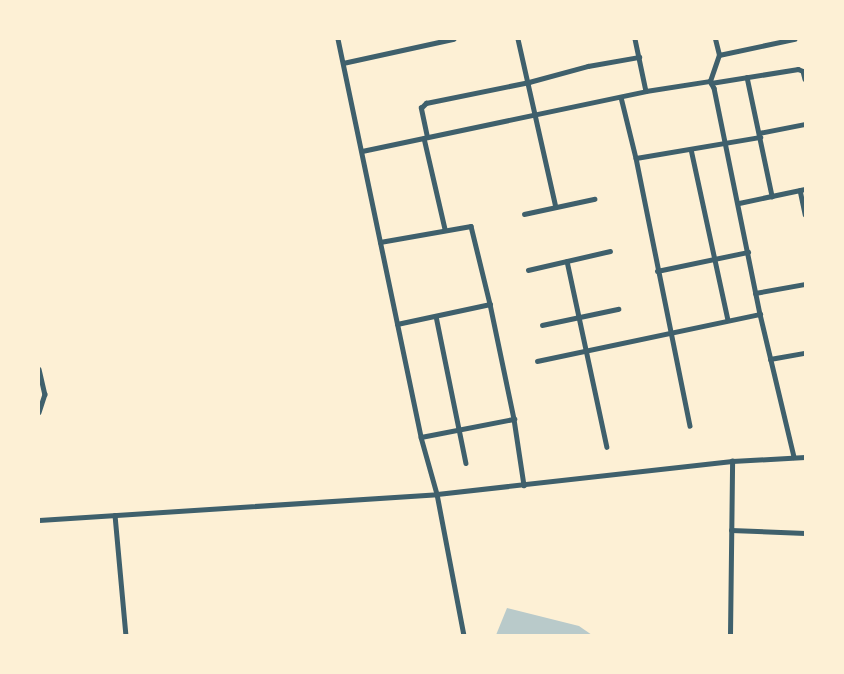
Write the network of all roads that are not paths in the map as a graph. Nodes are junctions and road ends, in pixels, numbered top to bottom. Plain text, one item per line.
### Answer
1 (338, 39) edge
2 (453, 39) edge
3 (518, 39) edge
4 (635, 39) edge
5 (715, 39) edge
6 (764, 39) edge
7 (794, 39) edge
8 (765, 45) junction
9 (718, 55) junction
10 (639, 57) junction
11 (343, 63) junction
12 (747, 77) junction
13 (805, 79) edge
14 (528, 82) junction
15 (710, 82) junction
16 (646, 91) junction
17 (621, 97) junction
18 (537, 114) junction
19 (805, 124) edge
20 (759, 135) junction
21 (425, 137) junction
22 (726, 144) junction
23 (691, 149) junction
24 (362, 151) junction
25 (636, 158) junction
26 (802, 190) edge
27 (772, 196) junction
28 (594, 199) dead end
29 (739, 203) junction
30 (556, 207) junction
31 (524, 214) dead end
32 (805, 214) edge
33 (445, 229) junction
34 (380, 242) junction
35 (610, 251) dead end
36 (748, 252) junction
37 (716, 259) junction
38 (567, 261) junction
39 (528, 270) dead end
40 (657, 271) junction
41 (805, 284) edge
42 (756, 293) junction
43 (490, 304) junction
44 (618, 309) dead end
45 (760, 314) junction
46 (436, 316) junction
47 (578, 317) junction
48 (729, 320) junction
49 (397, 324) junction
50 (542, 325) dead end
51 (672, 332) junction
52 (585, 350) junction
53 (805, 353) edge
54 (770, 359) junction
55 (537, 361) dead end
56 (39, 369) edge
57 (39, 412) edge
58 (514, 419) junction
59 (690, 426) dead end
60 (459, 429) junction
61 (421, 437) junction
62 (607, 447) dead end
63 (794, 457) junction
64 (805, 457) edge
65 (732, 461) junction
66 (466, 463) dead end
67 (524, 485) junction
68 (437, 494) junction
69 (115, 515) junction
70 (39, 520) edge
71 (731, 530) junction
72 (805, 532) edge
73 (126, 635) edge
74 (464, 635) edge
75 (730, 635) edge

1 - 11 street
2 - 11 street
3 - 14 street
4 - 10 street
5 - 9 street
6 - 8 street
7 - 8 street
8 - 9 street
9 - 15 street
10 - 14 street
10 - 16 street
11 - 24 street
12 - 13 street
12 - 15 street
12 - 20 street
14 - 18 street
14 - 21 street
15 - 16 street
15 - 22 street
16 - 17 street
17 - 18 street
17 - 25 street
18 - 21 street
18 - 30 street
19 - 20 street
20 - 22 street
20 - 27 street
21 - 24 street
21 - 33 street
22 - 23 street
22 - 29 street
23 - 25 street
23 - 37 street
24 - 34 street
25 - 40 street
26 - 27 street
26 - 32 street
27 - 29 street
28 - 30 street
29 - 36 street
30 - 31 street
33 - 34 street
33 - 43 street
34 - 49 street
35 - 38 street
36 - 37 street
36 - 42 street
37 - 40 street
37 - 48 street
38 - 39 street
38 - 47 street
40 - 51 street
41 - 42 street
42 - 45 street
43 - 46 street
43 - 58 street
44 - 47 street
45 - 48 street
45 - 54 street
46 - 49 street
46 - 60 street
47 - 50 street
47 - 52 street
48 - 51 street
49 - 61 street
51 - 52 street
51 - 59 street
52 - 55 street
52 - 62 street
53 - 54 street
54 - 63 street
56 - 57 street
58 - 60 street
58 - 67 street
60 - 61 street
60 - 66 street
61 - 68 street
63 - 64 street
63 - 65 street
65 - 67 street
65 - 71 street
67 - 68 street
68 - 69 street
68 - 74 street
69 - 70 street
69 - 73 street
71 - 72 street
71 - 75 street

